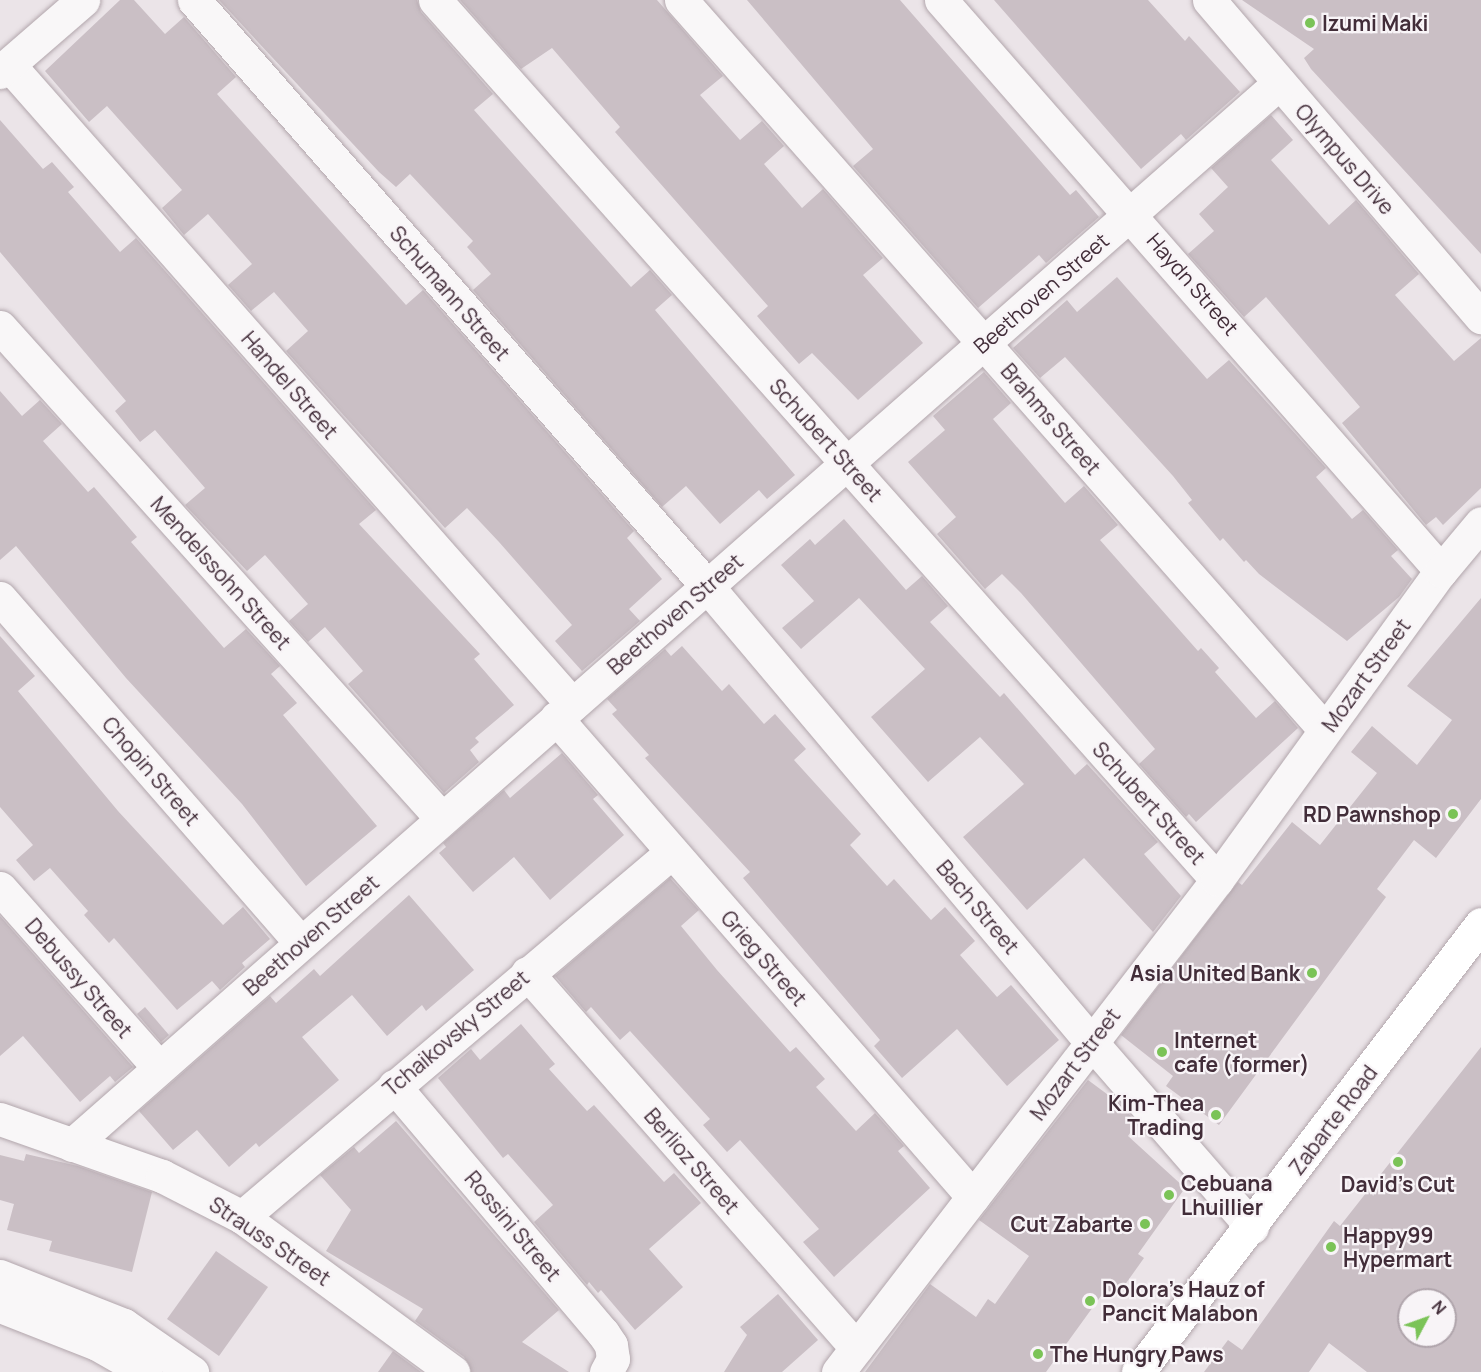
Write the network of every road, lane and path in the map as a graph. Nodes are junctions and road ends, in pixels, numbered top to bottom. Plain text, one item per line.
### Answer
1 (83, 0) edge
2 (194, 0) edge
3 (435, 0) edge
4 (681, 0) edge
5 (940, 0) edge
6 (1209, 0) edge
7 (4, 69) edge
8 (1280, 83) junction
9 (1131, 213) junction
10 (1481, 317) edge
11 (0, 327) edge
12 (984, 343) junction
13 (846, 464) junction
14 (1481, 523) edge
15 (1442, 571) junction
16 (707, 586) junction
17 (0, 598) edge
18 (564, 711) junction
19 (1324, 730) junction
20 (442, 819) junction
21 (672, 852) junction
22 (1216, 879) junction
23 (0, 888) edge
24 (1481, 924) edge
25 (301, 943) junction
26 (528, 973) junction
27 (1092, 1042) junction
28 (159, 1068) junction
29 (394, 1086) junction
30 (0, 1119) edge
31 (72, 1145) junction
32 (973, 1197) junction
33 (242, 1217) junction
34 (1252, 1227) junction
35 (0, 1276) edge
36 (0, 1306) edge
37 (847, 1360) edge
38 (146, 1372) edge
39 (192, 1372) edge
40 (453, 1372) edge
41 (606, 1372) edge
42 (1138, 1372) edge

1 - 7 street
2 - 16 street, Schumann Street
3 - 13 street, Schubert Street
4 - 12 street, Brahms Street
5 - 9 street, Haydn Street
6 - 8 street, Olympus Drive
7 - 18 street, Handel Street
8 - 9 street, Beethoven Street
8 - 10 street, Olympus Drive
9 - 12 street, Beethoven Street
9 - 15 street, Haydn Street
11 - 20 street, Mendelssohn Street
12 - 13 street, Beethoven Street
12 - 19 street, Brahms Street
13 - 16 street, Beethoven Street
13 - 22 street, Schubert Street
14 - 15 street, Mozart Street
15 - 19 street, Mozart Street
16 - 18 street, Beethoven Street
16 - 27 street, Bach Street
17 - 25 street, Chopin Street
18 - 20 street, Beethoven Street
18 - 21 street, Grieg Street
19 - 22 street, Mozart Street
20 - 25 street, Beethoven Street
21 - 26 street, Tchaikovsky Street
21 - 32 street, Grieg Street
22 - 27 street, Mozart Street
23 - 28 street, Debussy Street
24 - 34 main road, Zabarte Road
25 - 28 street, Beethoven Street
26 - 29 street, Tchaikovsky Street
26 - 37 street, Berlioz Street
27 - 32 street, Mozart Street
27 - 34 street, Bach Street
28 - 31 street, Beethoven Street
29 - 33 street, Tchaikovsky Street
29 - 41 street, Rossini Street
30 - 31 street, Strauss Street
31 - 33 street, Strauss Street
32 - 37 street, Mozart Street
33 - 40 street, Strauss Street
34 - 42 main road, Zabarte Road
35 - 39 street
36 - 38 street

